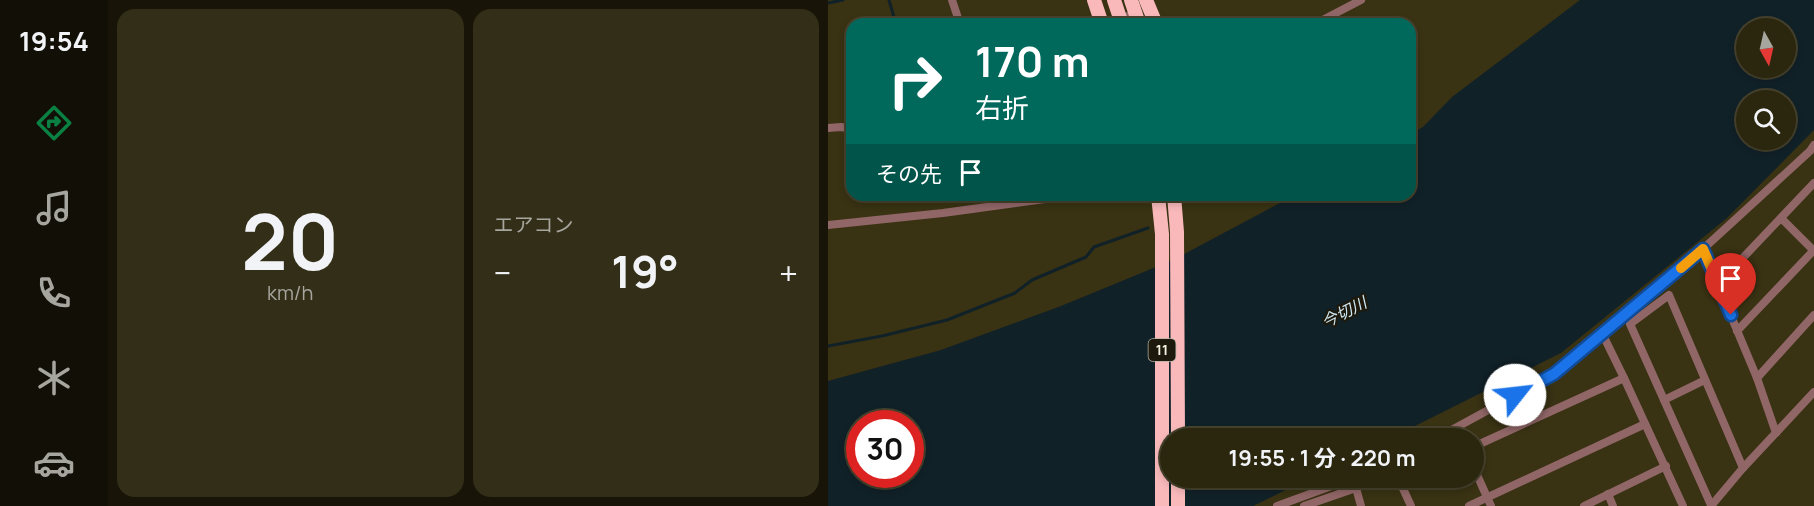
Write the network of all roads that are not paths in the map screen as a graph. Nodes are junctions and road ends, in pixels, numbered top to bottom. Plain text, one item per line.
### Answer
1 (952, 0) edge
2 (1094, 0) edge
3 (1114, 0) edge
4 (1131, 0) edge
5 (1361, 0) edge
6 (1148, 4) edge
7 (958, 18) edge
8 (1101, 18) edge
9 (1116, 18) edge
10 (1120, 18) edge
11 (1137, 18) edge
12 (1154, 18) edge
13 (1326, 18) edge
14 (828, 128) edge
15 (846, 128) edge
16 (1814, 145) edge
17 (1814, 183) edge
18 (1030, 201) edge
19 (1158, 201) edge
20 (1174, 201) edge
21 (1781, 218) junction
22 (828, 225) edge
23 (1703, 249) junction
24 (1814, 250) edge
25 (1718, 284) junction
26 (1814, 315) edge
27 (1737, 331) junction
28 (1602, 333) junction
29 (1624, 378) junction
30 (1756, 378) junction
31 (1705, 380) junction
32 (1814, 392) edge
33 (1664, 400) junction
34 (1646, 424) junction
35 (1178, 428) edge
36 (1455, 428) edge
37 (1776, 433) junction
38 (1484, 442) edge
39 (1666, 466) junction
40 (1743, 468) junction
41 (1178, 488) edge
42 (1326, 488) edge
43 (1403, 488) edge
44 (1483, 488) edge
45 (1608, 494) junction
46 (1490, 502) edge
47 (1308, 505) edge
48 (1162, 506) edge
49 (1178, 506) edge
50 (1276, 506) edge
51 (1361, 506) edge
52 (1411, 506) edge
53 (1469, 506) edge
54 (1584, 506) edge
55 (1613, 506) edge
56 (1683, 506) edge
57 (1711, 506) edge

1 - 7 street
2 - 8 highway
3 - 10 highway
4 - 11 highway
5 - 13 street
6 - 9 street
6 - 12 highway
14 - 15 street
16 - 23 street
17 - 21 street
18 - 22 street
19 - 48 highway, 11
20 - 35 highway, 11
21 - 24 street
21 - 25 street
23 - 25 street
23 - 28 street
24 - 27 street
25 - 27 street
26 - 30 street
27 - 30 street
28 - 29 street
28 - 36 street
29 - 34 street
29 - 38 street
30 - 37 street
31 - 33 street
31 - 33 street
31 - 40 street
32 - 37 street
33 - 57 street
34 - 39 street
34 - 46 street
37 - 40 street
39 - 45 street
39 - 56 street
40 - 57 street
41 - 49 highway
42 - 50 street
43 - 52 street
44 - 46 street
45 - 54 street
45 - 55 street
46 - 53 street
47 - 51 street

